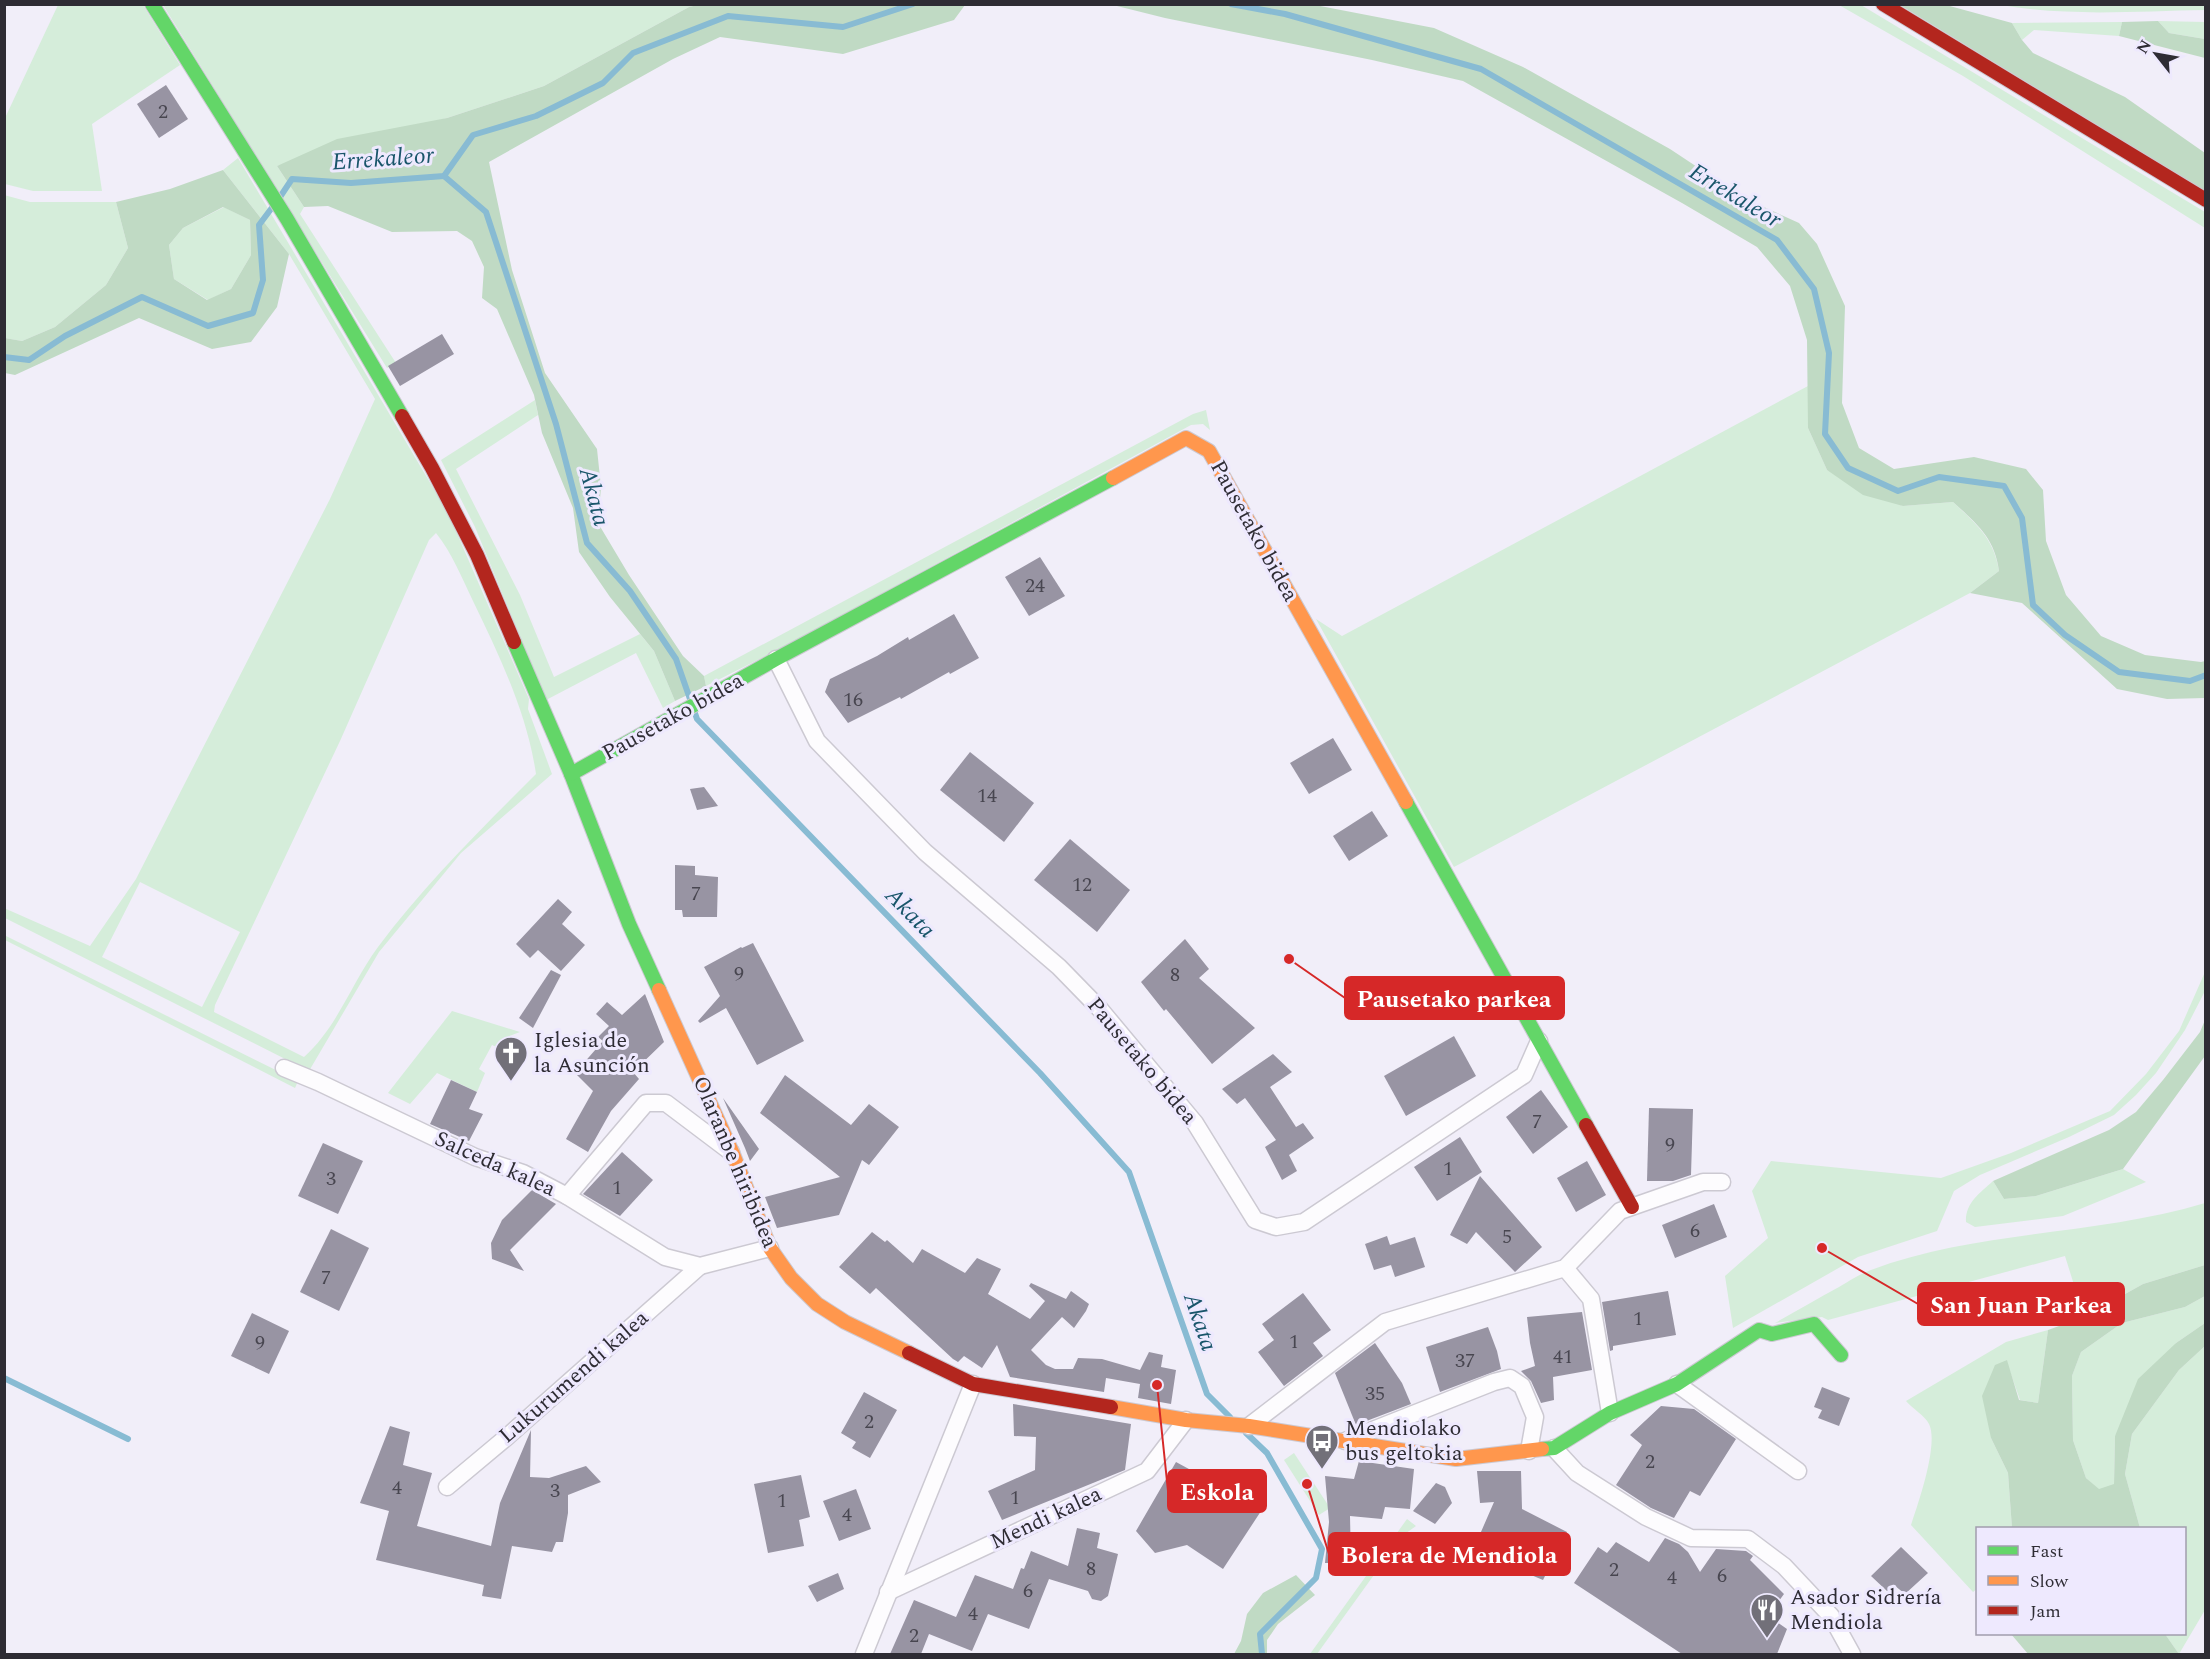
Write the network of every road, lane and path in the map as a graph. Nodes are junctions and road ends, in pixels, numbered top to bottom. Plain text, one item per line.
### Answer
1 (152, 4) edge
2 (1883, 4) edge
3 (2205, 200) edge
4 (776, 660) junction
5 (571, 774) junction
6 (1539, 1041) junction
7 (284, 1068) dead end
8 (733, 1154) junction
9 (1722, 1182) dead end
10 (567, 1196) junction
11 (1632, 1207) junction
12 (770, 1248) junction
13 (700, 1266) junction
14 (1565, 1268) junction
15 (1841, 1355) dead end
16 (974, 1384) junction
17 (1677, 1384) junction
18 (1610, 1413) junction
19 (1186, 1420) junction
20 (1250, 1426) junction
21 (1345, 1441) junction
22 (1554, 1448) junction
23 (1529, 1451) junction
24 (1798, 1471) dead end
25 (447, 1487) dead end
26 (888, 1592) junction
27 (864, 1654) edge
28 (1852, 1654) edge

1 - 5 street, Olaranbe hiribidea
2 - 3 street
4 - 5 street, Pausetako bidea
4 - 6 street, Pausetako bidea
4 - 6 street, Pausetako bidea
5 - 8 street, Olaranbe hiribidea
6 - 11 street, Pausetako bidea
7 - 10 street, Salceda kalea
8 - 10 street
8 - 12 street, Olaranbe hiribidea
9 - 11 street
10 - 13 street, Salceda kalea
11 - 14 street
12 - 13 street, Salceda kalea
12 - 16 street, Olaranbe hiribidea
13 - 25 street, Lukurumendi kalea
14 - 18 street
14 - 20 street
15 - 17 street
16 - 19 street, Olaranbe hiribidea
16 - 26 street
17 - 18 street
17 - 24 street
18 - 22 street
19 - 20 street, Olaranbe hiribidea
19 - 26 street, Mendi kalea
20 - 21 street, Olaranbe hiribidea
21 - 23 street, Olaranbe hiribidea
21 - 23 street
22 - 23 street, Olaranbe hiribidea
22 - 28 street
26 - 27 street

